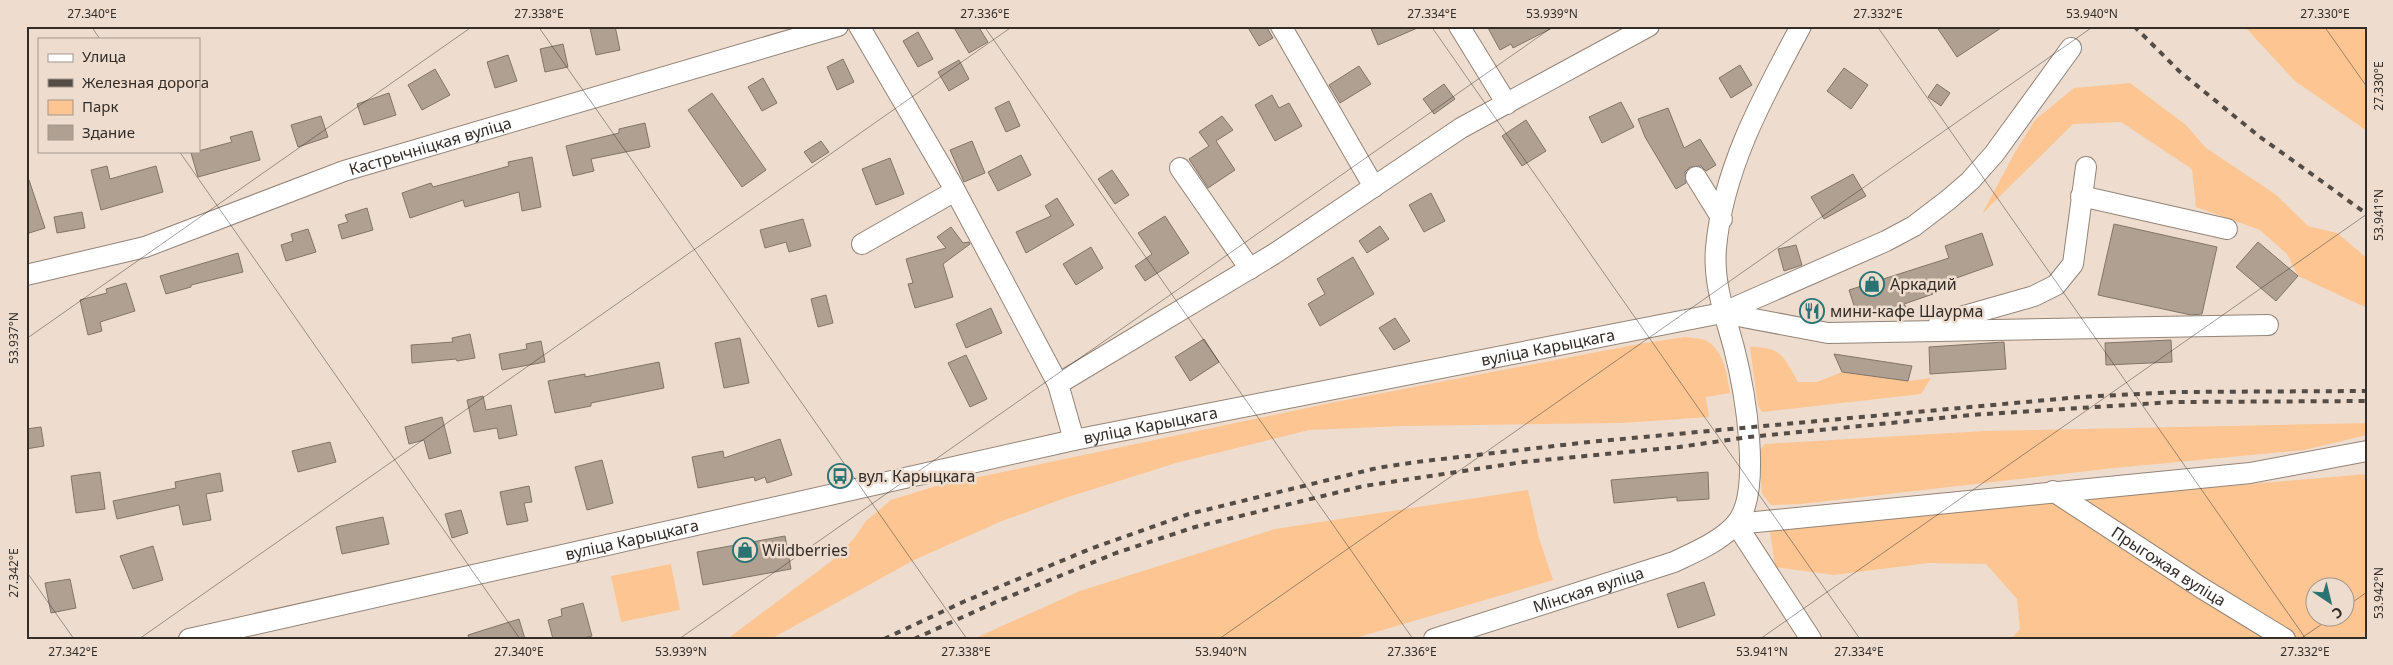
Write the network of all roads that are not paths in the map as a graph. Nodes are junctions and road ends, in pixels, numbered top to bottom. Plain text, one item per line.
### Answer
1 (838, 26) edge
2 (859, 26) edge
3 (1281, 26) edge
4 (1459, 26) edge
5 (1650, 26) edge
6 (1801, 26) edge
7 (2071, 48) dead end
8 (1507, 104) junction
9 (2086, 167) dead end
10 (1180, 168) dead end
11 (1696, 177) dead end
12 (1374, 187) junction
13 (955, 191) junction
14 (2081, 196) junction
15 (1722, 219) junction
16 (2227, 230) dead end
17 (862, 244) dead end
18 (1250, 269) junction
19 (26, 275) edge
20 (1722, 313) junction
21 (2268, 325) dead end
22 (1912, 331) junction
23 (1058, 384) junction
24 (1074, 440) junction
25 (2367, 451) edge
26 (2054, 491) junction
27 (1736, 524) junction
28 (189, 639) edge
29 (1434, 639) edge
30 (1811, 639) edge
31 (2285, 639) edge

1 - 19 street, Кастрычніцкая вуліца
2 - 13 street, вуліца Карыцкага
3 - 12 street
4 - 8 street
5 - 8 street
6 - 15 street
7 - 20 street
8 - 12 street
9 - 14 street
10 - 18 street
11 - 15 street
12 - 18 street
13 - 17 street
13 - 23 street, вуліца Карыцкага
14 - 16 street
14 - 22 street
15 - 20 street
18 - 23 street
20 - 22 street
20 - 24 street, вуліца Карыцкага
20 - 27 street
21 - 22 street
23 - 24 street, вуліца Карыцкага
24 - 28 street, вуліца Карыцкага
25 - 26 street
26 - 27 street
26 - 31 street, Прыгожая вуліца
27 - 29 street, Мінская вуліца
27 - 30 street

